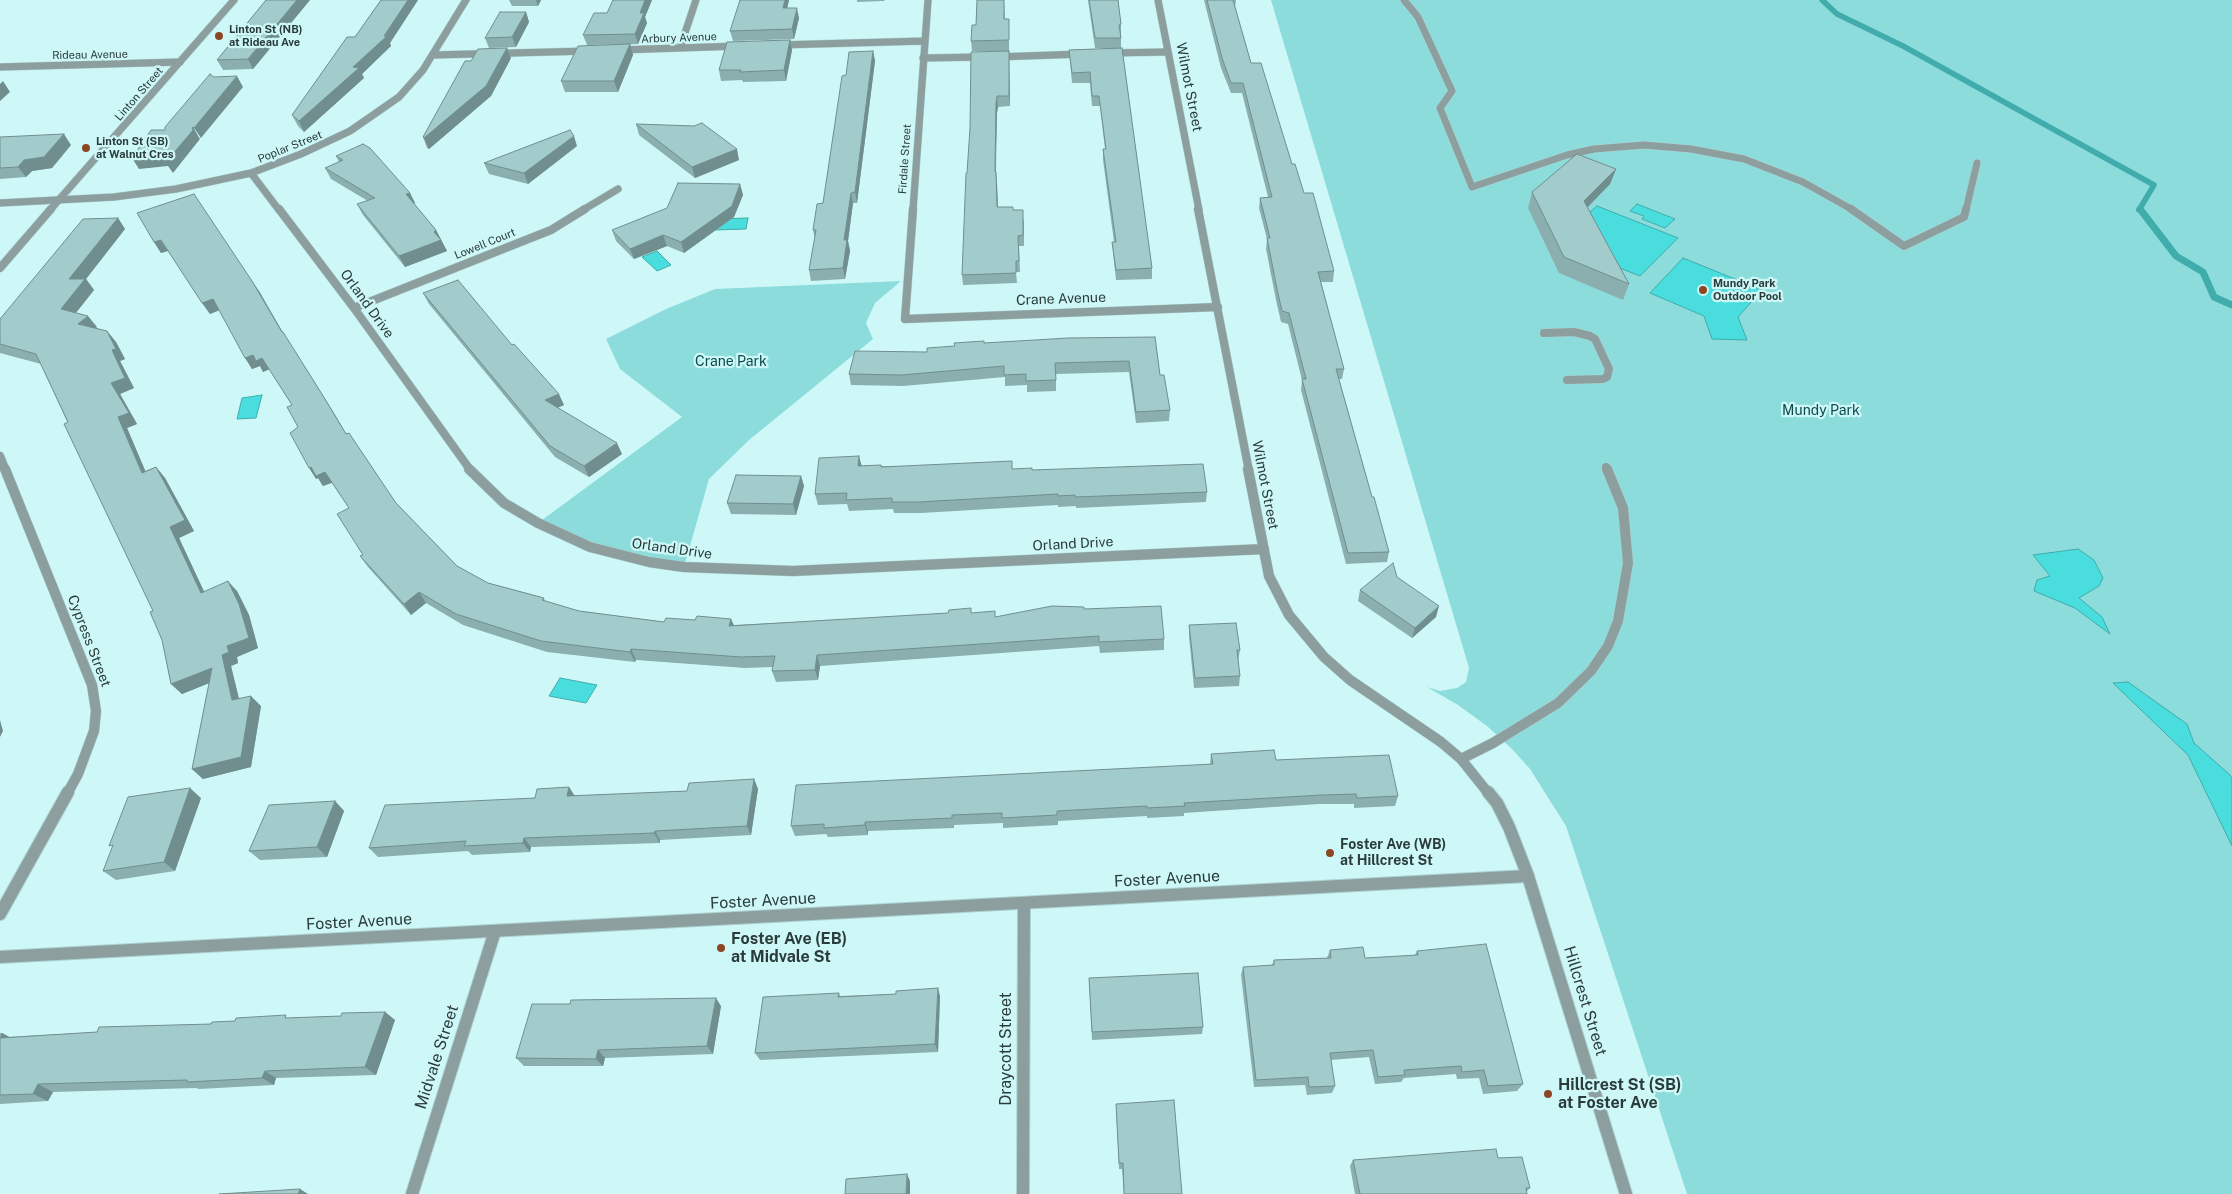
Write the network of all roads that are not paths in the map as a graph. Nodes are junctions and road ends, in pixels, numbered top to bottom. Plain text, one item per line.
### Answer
1 (234, 0) edge
2 (466, 0) edge
3 (696, 0) edge
4 (928, 0) edge
5 (1158, 0) edge
6 (1404, 0) edge
7 (925, 41) junction
8 (766, 45) edge
9 (747, 46) edge
10 (680, 48) junction
11 (601, 50) edge
12 (611, 50) edge
13 (1168, 52) junction
14 (1094, 54) edge
15 (1104, 54) edge
16 (433, 55) junction
17 (923, 58) junction
18 (180, 62) junction
19 (0, 67) edge
20 (1977, 163) dead end
21 (251, 173) junction
22 (618, 189) dead end
23 (59, 200) junction
24 (0, 203) edge
25 (0, 268) edge
26 (1218, 307) junction
27 (354, 308) junction
28 (905, 319) joint
29 (1544, 333) dead end
30 (1567, 380) dead end
31 (0, 456) edge
32 (1606, 467) dead end
33 (1264, 548) junction
34 (1461, 759) junction
35 (1528, 876) junction
36 (1024, 903) junction
37 (0, 914) edge
38 (495, 932) junction
39 (0, 957) edge
40 (412, 1194) edge
41 (1023, 1194) edge
42 (1626, 1194) edge

1 - 18 street, Linton Street
2 - 16 street, Poplar Street
3 - 10 street
4 - 7 street, Firdale Street
5 - 13 street, Wilmot Street
6 - 20 street
7 - 8 street
7 - 17 street, Firdale Street
9 - 10 street, Arbury Avenue
10 - 12 street, Arbury Avenue
11 - 16 street
13 - 15 street
13 - 26 street, Wilmot Street
14 - 17 street
16 - 21 street, Poplar Street
17 - 28 street, Firdale Street
18 - 19 street, Rideau Avenue
18 - 23 street, Linton Street
21 - 23 street, Poplar Street
21 - 27 street, Orland Drive
22 - 27 street, Lowell Court
23 - 24 street, Poplar Street
23 - 25 street, Linton Street
26 - 28 street, Crane Avenue
26 - 33 street, Wilmot Street
27 - 33 street, Orland Drive
29 - 30 street
31 - 37 street, Cypress Street
32 - 34 street
33 - 34 street, Wilmot Street
34 - 35 street, Wilmot Street
35 - 36 street, Foster Avenue
35 - 42 street, Hillcrest Street
36 - 38 street, Foster Avenue
36 - 41 street, Draycott Street
38 - 39 street, Foster Avenue
38 - 40 street, Midvale Street

